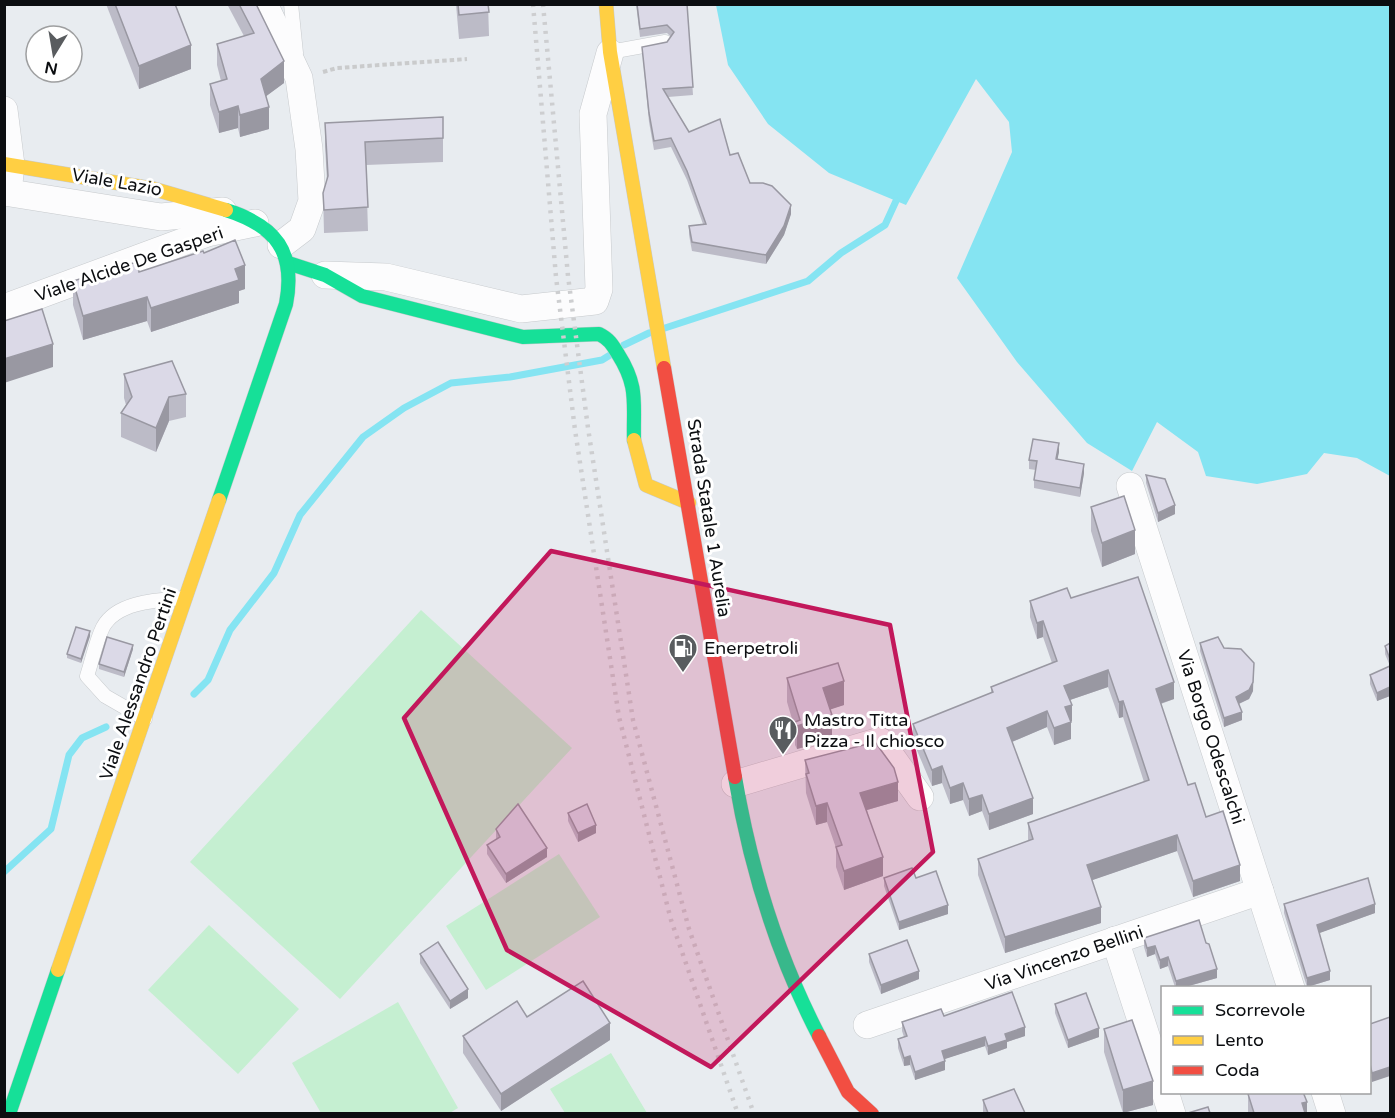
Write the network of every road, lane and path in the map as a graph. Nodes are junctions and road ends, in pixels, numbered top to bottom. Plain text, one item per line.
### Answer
1 (606, 4) edge
2 (279, 6) edge
3 (665, 42) edge
4 (610, 52) junction
5 (467, 59) dead end
6 (299, 78) junction
7 (4, 110) edge
8 (8, 164) edge
9 (6, 192) edge
10 (228, 210) junction
11 (255, 223) junction
12 (285, 254) junction
13 (325, 275) junction
14 (4, 308) edge
15 (1130, 486) dead end
16 (689, 503) junction
17 (186, 598) junction
18 (145, 718) junction
19 (735, 784) junction
20 (920, 797) dead end
21 (1260, 891) junction
22 (1115, 940) junction
23 (1291, 986) edge
24 (867, 1025) dead end
25 (1161, 1082) edge
26 (848, 1092) junction
27 (1166, 1094) edge
28 (1326, 1094) edge
29 (9, 1113) edge
30 (854, 1113) edge
31 (872, 1113) edge
32 (1172, 1113) edge
33 (1332, 1113) edge

1 - 4 street, Strada Statale 1 Aurelia
2 - 6 street
3 - 4 lane
4 - 13 street
4 - 16 street, Strada Statale 1 Aurelia
5 - 6 path
6 - 12 street
7 - 8 street
8 - 9 street
8 - 10 street, Viale Lazio
9 - 10 street, Viale Lazio
10 - 11 street, Viale Lazio
11 - 12 street
11 - 14 street, Viale Alcide De Gasperi
12 - 13 street
12 - 17 street, Viale Alessandro Pertini
13 - 16 street
15 - 21 street, Via Borgo Odescalchi
16 - 19 street, Strada Statale 1 Aurelia
17 - 18 street, Viale Alessandro Pertini
17 - 18 lane
18 - 29 street, Viale Alessandro Pertini
19 - 20 street
19 - 26 street, Strada Statale 1 Aurelia
21 - 22 street, Via Vincenzo Bellini
21 - 23 street, Via Borgo Odescalchi
22 - 24 street, Via Vincenzo Bellini
22 - 25 street
26 - 30 street
26 - 31 street
27 - 32 street
28 - 33 street

